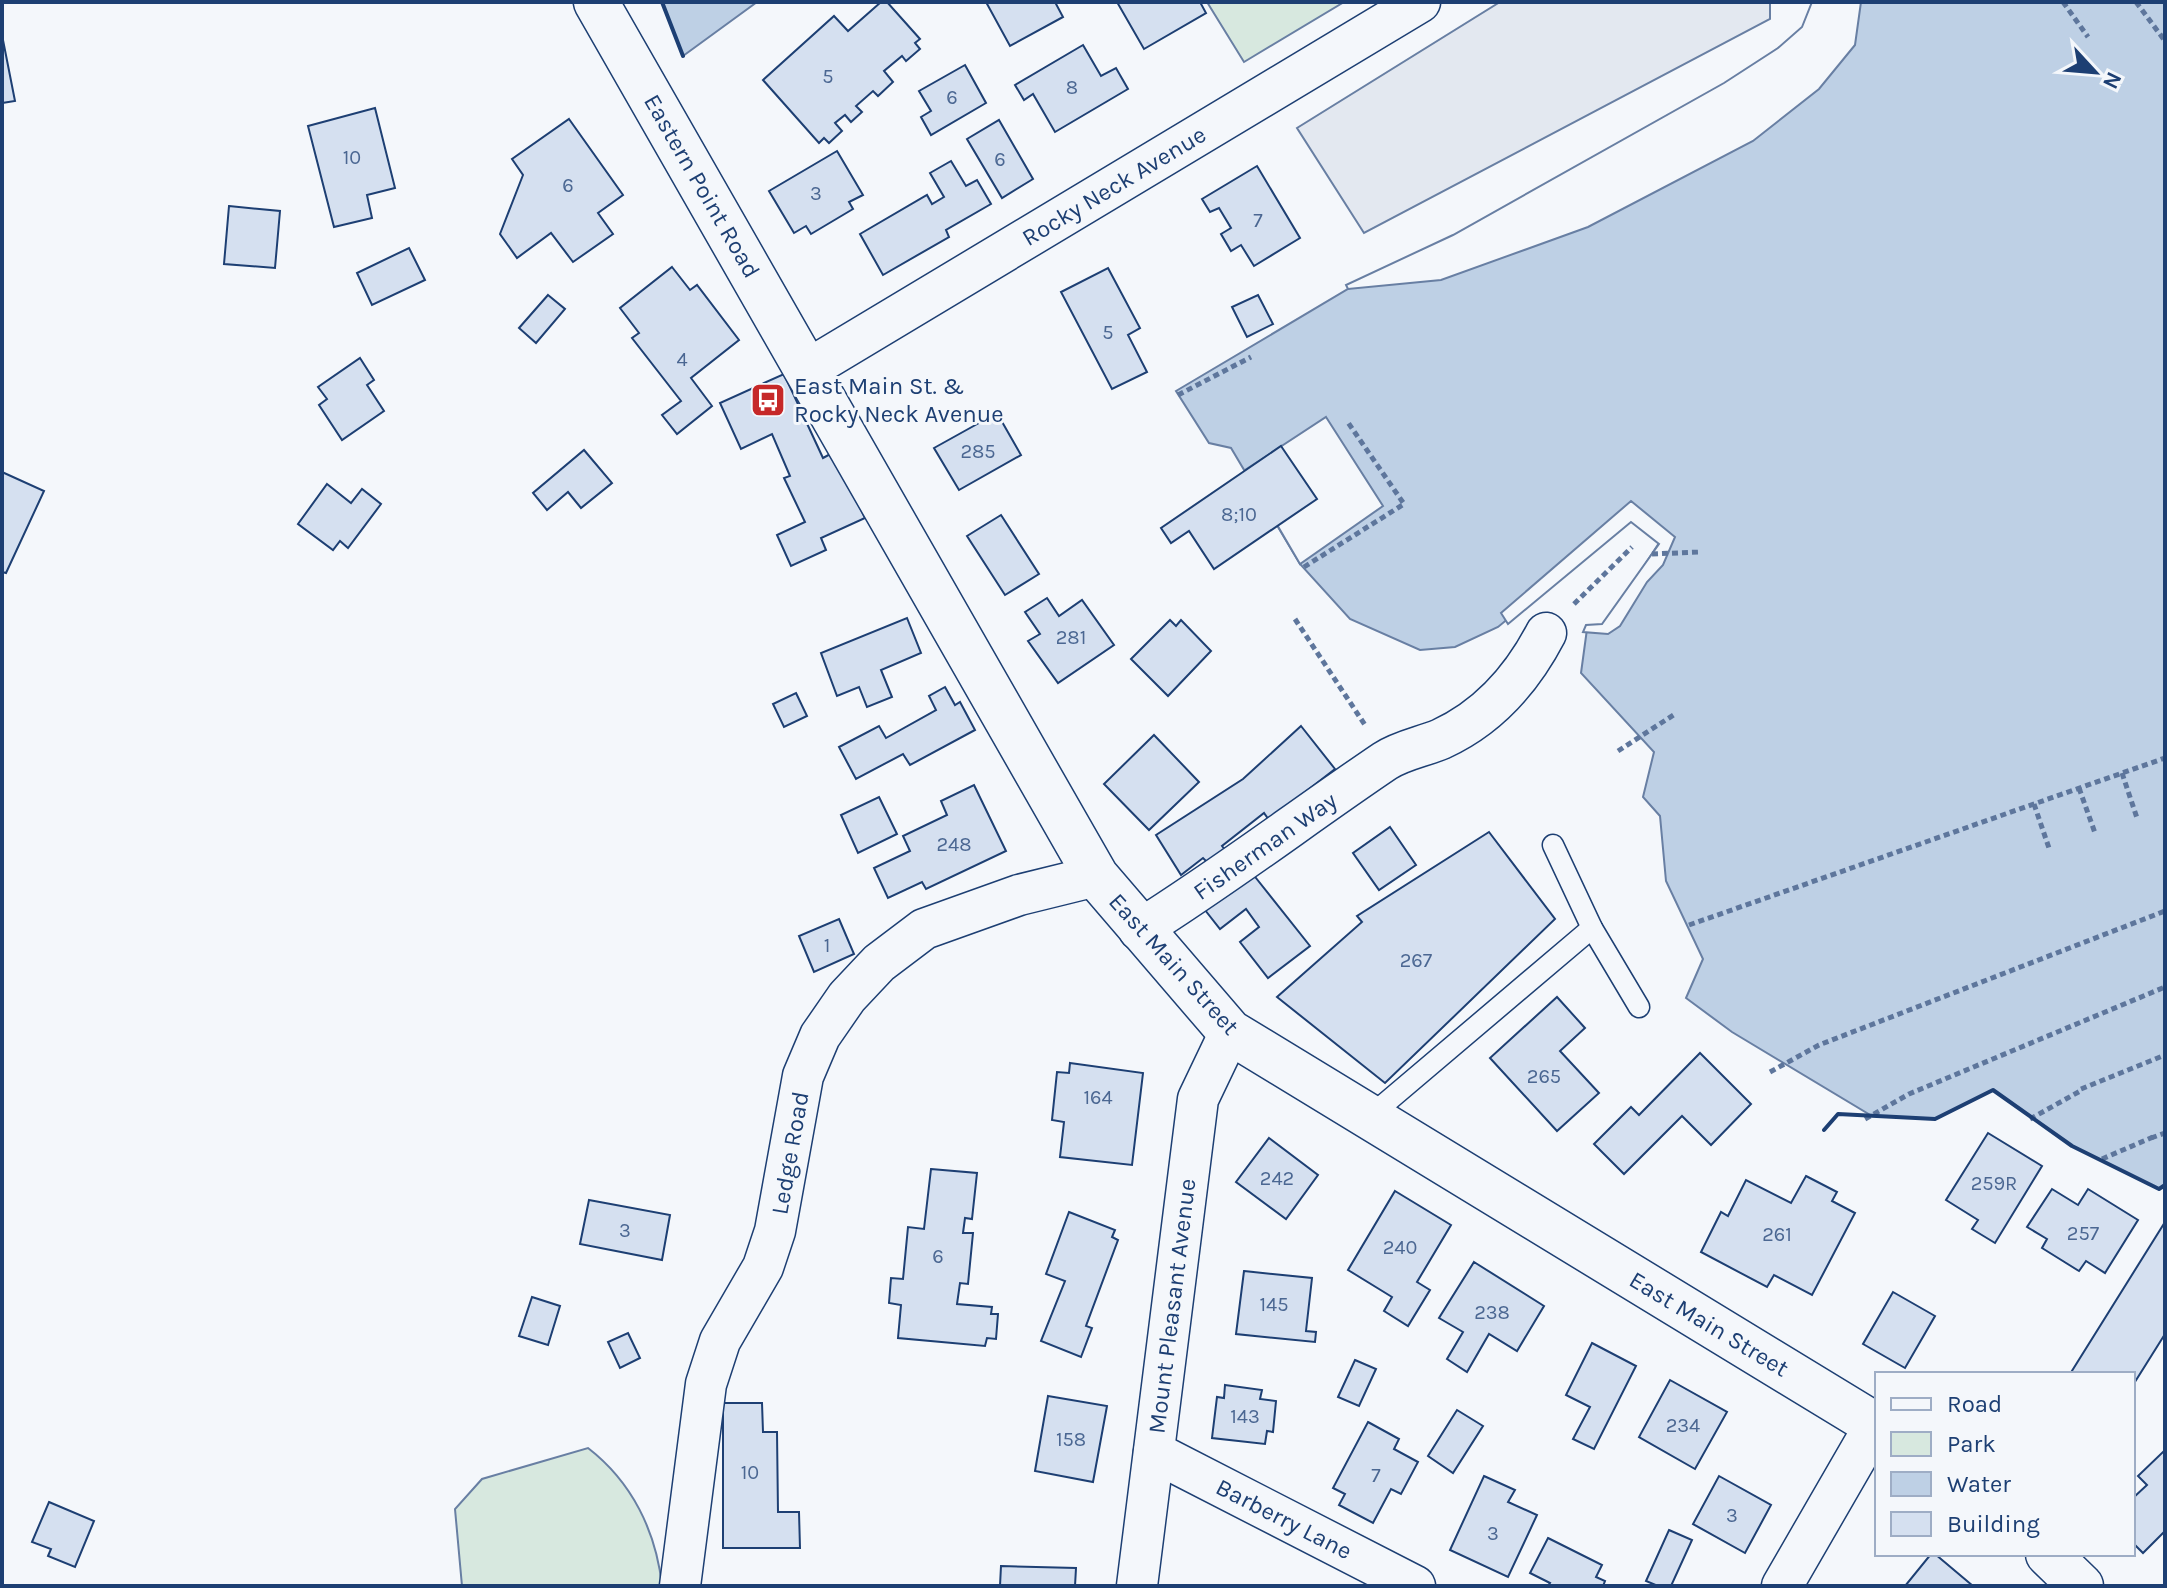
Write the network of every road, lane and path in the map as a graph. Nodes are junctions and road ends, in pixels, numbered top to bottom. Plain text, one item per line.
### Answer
1 (596, 2) edge
2 (1420, 2) edge
3 (2063, 2) edge
4 (2136, 2) edge
5 (2088, 37) dead end
6 (2165, 41) edge
7 (1251, 357) dead end
8 (807, 370) junction
9 (1178, 395) dead end
10 (1347, 421) dead end
11 (1632, 547) dead end
12 (1701, 552) dead end
13 (1652, 554) dead end
14 (1304, 567) dead end
15 (1295, 619) dead end
16 (1546, 633) joint
17 (1675, 714) dead end
18 (1618, 751) dead end
19 (2165, 758) edge
20 (1388, 759) junction
21 (2122, 773) junction
22 (2079, 788) junction
23 (2034, 804) junction
24 (2137, 818) dead end
25 (2095, 833) dead end
26 (1553, 845) dead end
27 (2050, 851) dead end
28 (1096, 876) junction
29 (2165, 911) edge
30 (1689, 925) dead end
31 (1592, 928) junction
32 (1139, 930) junction
33 (2165, 987) edge
34 (1639, 1007) dead end
35 (1230, 1032) junction
36 (2165, 1055) edge
37 (1770, 1072) dead end
38 (2093, 1084) junction
39 (2081, 1089) dead end
40 (1369, 1117) junction
41 (1865, 1119) dead end
42 (2030, 1119) dead end
43 (2165, 1133) edge
44 (2153, 1137) junction
45 (2130, 1147) dead end
46 (2102, 1159) dead end
47 (1875, 1425) edge
48 (1875, 1428) edge
49 (1154, 1452) junction
50 (2050, 1556) edge
51 (680, 1586) edge
52 (1137, 1586) edge
53 (1415, 1586) edge
54 (1782, 1586) edge
55 (2081, 1586) edge

1 - 8 main road, Eastern Point Road
2 - 8 street, Rocky Neck Avenue
3 - 5 path
4 - 6 path
7 - 9 path
8 - 28 main road, East Main Street
10 - 14 path
11 - 16 path
12 - 13 path
15 - 20 path
16 - 20 street, Fisherman Way
17 - 18 path
19 - 21 path
20 - 32 street, Fisherman Way
21 - 22 path
21 - 24 path
22 - 23 path
22 - 25 path
23 - 27 path
23 - 30 path
26 - 31 lane
28 - 32 main road, East Main Street
28 - 51 street, Ledge Road
29 - 37 path
31 - 34 lane
31 - 40 lane
32 - 35 main road, East Main Street
33 - 41 path
35 - 40 main road, East Main Street
35 - 49 street, Mount Pleasant Avenue
36 - 38 path
38 - 39 path
38 - 42 path
40 - 47 main road, East Main Street
43 - 44 path
44 - 45 path
44 - 46 path
48 - 54 street
49 - 52 street, Mount Pleasant Avenue
49 - 53 street, Barberry Lane
50 - 55 main road

